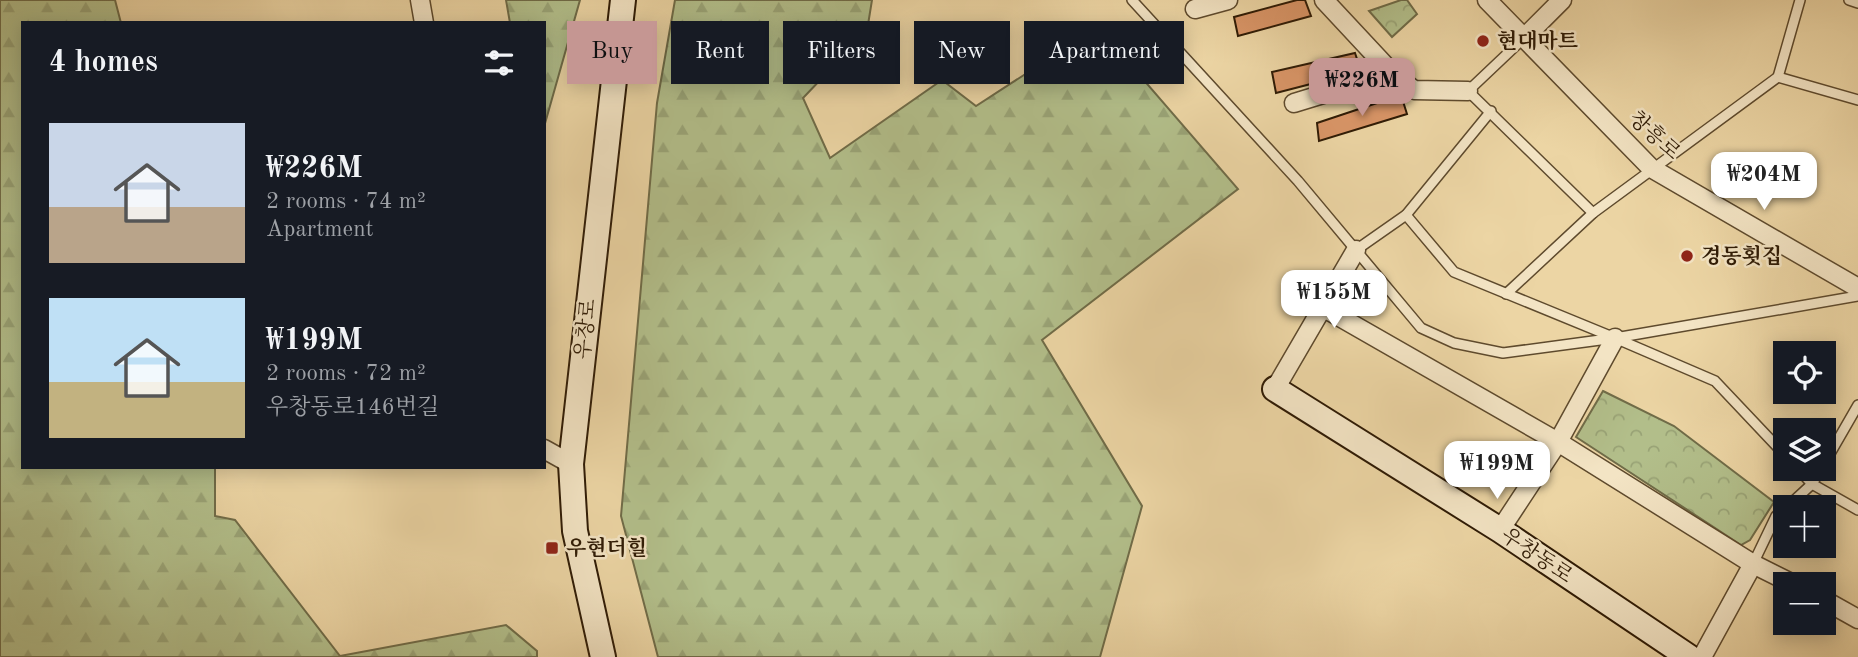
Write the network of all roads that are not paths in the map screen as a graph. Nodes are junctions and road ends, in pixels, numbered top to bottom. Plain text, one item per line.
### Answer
1 (420, 0) edge
2 (623, 0) edge
3 (1132, 0) edge
4 (1228, 0) edge
5 (1324, 0) edge
6 (1487, 0) edge
7 (1562, 0) edge
8 (1800, 0) edge
9 (1849, 0) edge
10 (1858, 3) edge
11 (1195, 9) dead end
12 (424, 21) edge
13 (1525, 37) junction
14 (1392, 73) junction
15 (1778, 77) junction
16 (1468, 91) junction
17 (1858, 100) edge
18 (1294, 103) dead end
19 (1491, 111) junction
20 (1651, 168) junction
21 (1593, 213) junction
22 (1406, 215) junction
23 (1356, 250) junction
24 (1858, 288) edge
25 (1506, 294) junction
26 (1858, 296) edge
27 (1324, 308) junction
28 (1615, 338) junction
29 (1275, 389) joint
30 (1858, 407) edge
31 (1558, 442) junction
32 (1773, 442) edge
33 (1836, 444) edge
34 (546, 450) edge
35 (571, 464) junction
36 (1809, 481) edge
37 (1814, 481) edge
38 (1812, 484) junction
39 (1800, 495) edge
40 (1858, 510) edge
41 (1773, 522) edge
42 (1500, 530) junction
43 (1753, 564) junction
44 (1773, 574) edge
45 (1836, 607) edge
46 (1858, 619) edge
47 (603, 657) edge
48 (1689, 657) edge
49 (1702, 657) edge

1 - 12 street
2 - 35 main road, 우창로
3 - 23 lane
4 - 11 street
5 - 14 street
6 - 13 street, 창흥로
7 - 13 street
8 - 15 lane
9 - 10 lane
13 - 16 lane
13 - 20 street, 창흥로
14 - 16 street
14 - 18 street
15 - 17 lane
15 - 20 lane
16 - 19 lane
19 - 21 lane
19 - 22 lane
20 - 21 lane
20 - 24 street, 창흥로
21 - 25 lane
22 - 23 lane
22 - 25 lane
23 - 27 street
23 - 28 lane
25 - 28 lane
26 - 28 lane
27 - 29 street
27 - 31 street
28 - 31 street
28 - 32 lane
29 - 42 main road, 우창동로
30 - 33 lane
31 - 42 street
31 - 43 street
34 - 35 street
35 - 47 main road, 우창로
36 - 38 lane
37 - 38 lane
38 - 39 lane
38 - 40 lane
41 - 43 lane
42 - 48 main road, 우창동로
43 - 44 street
43 - 49 street
45 - 46 street

